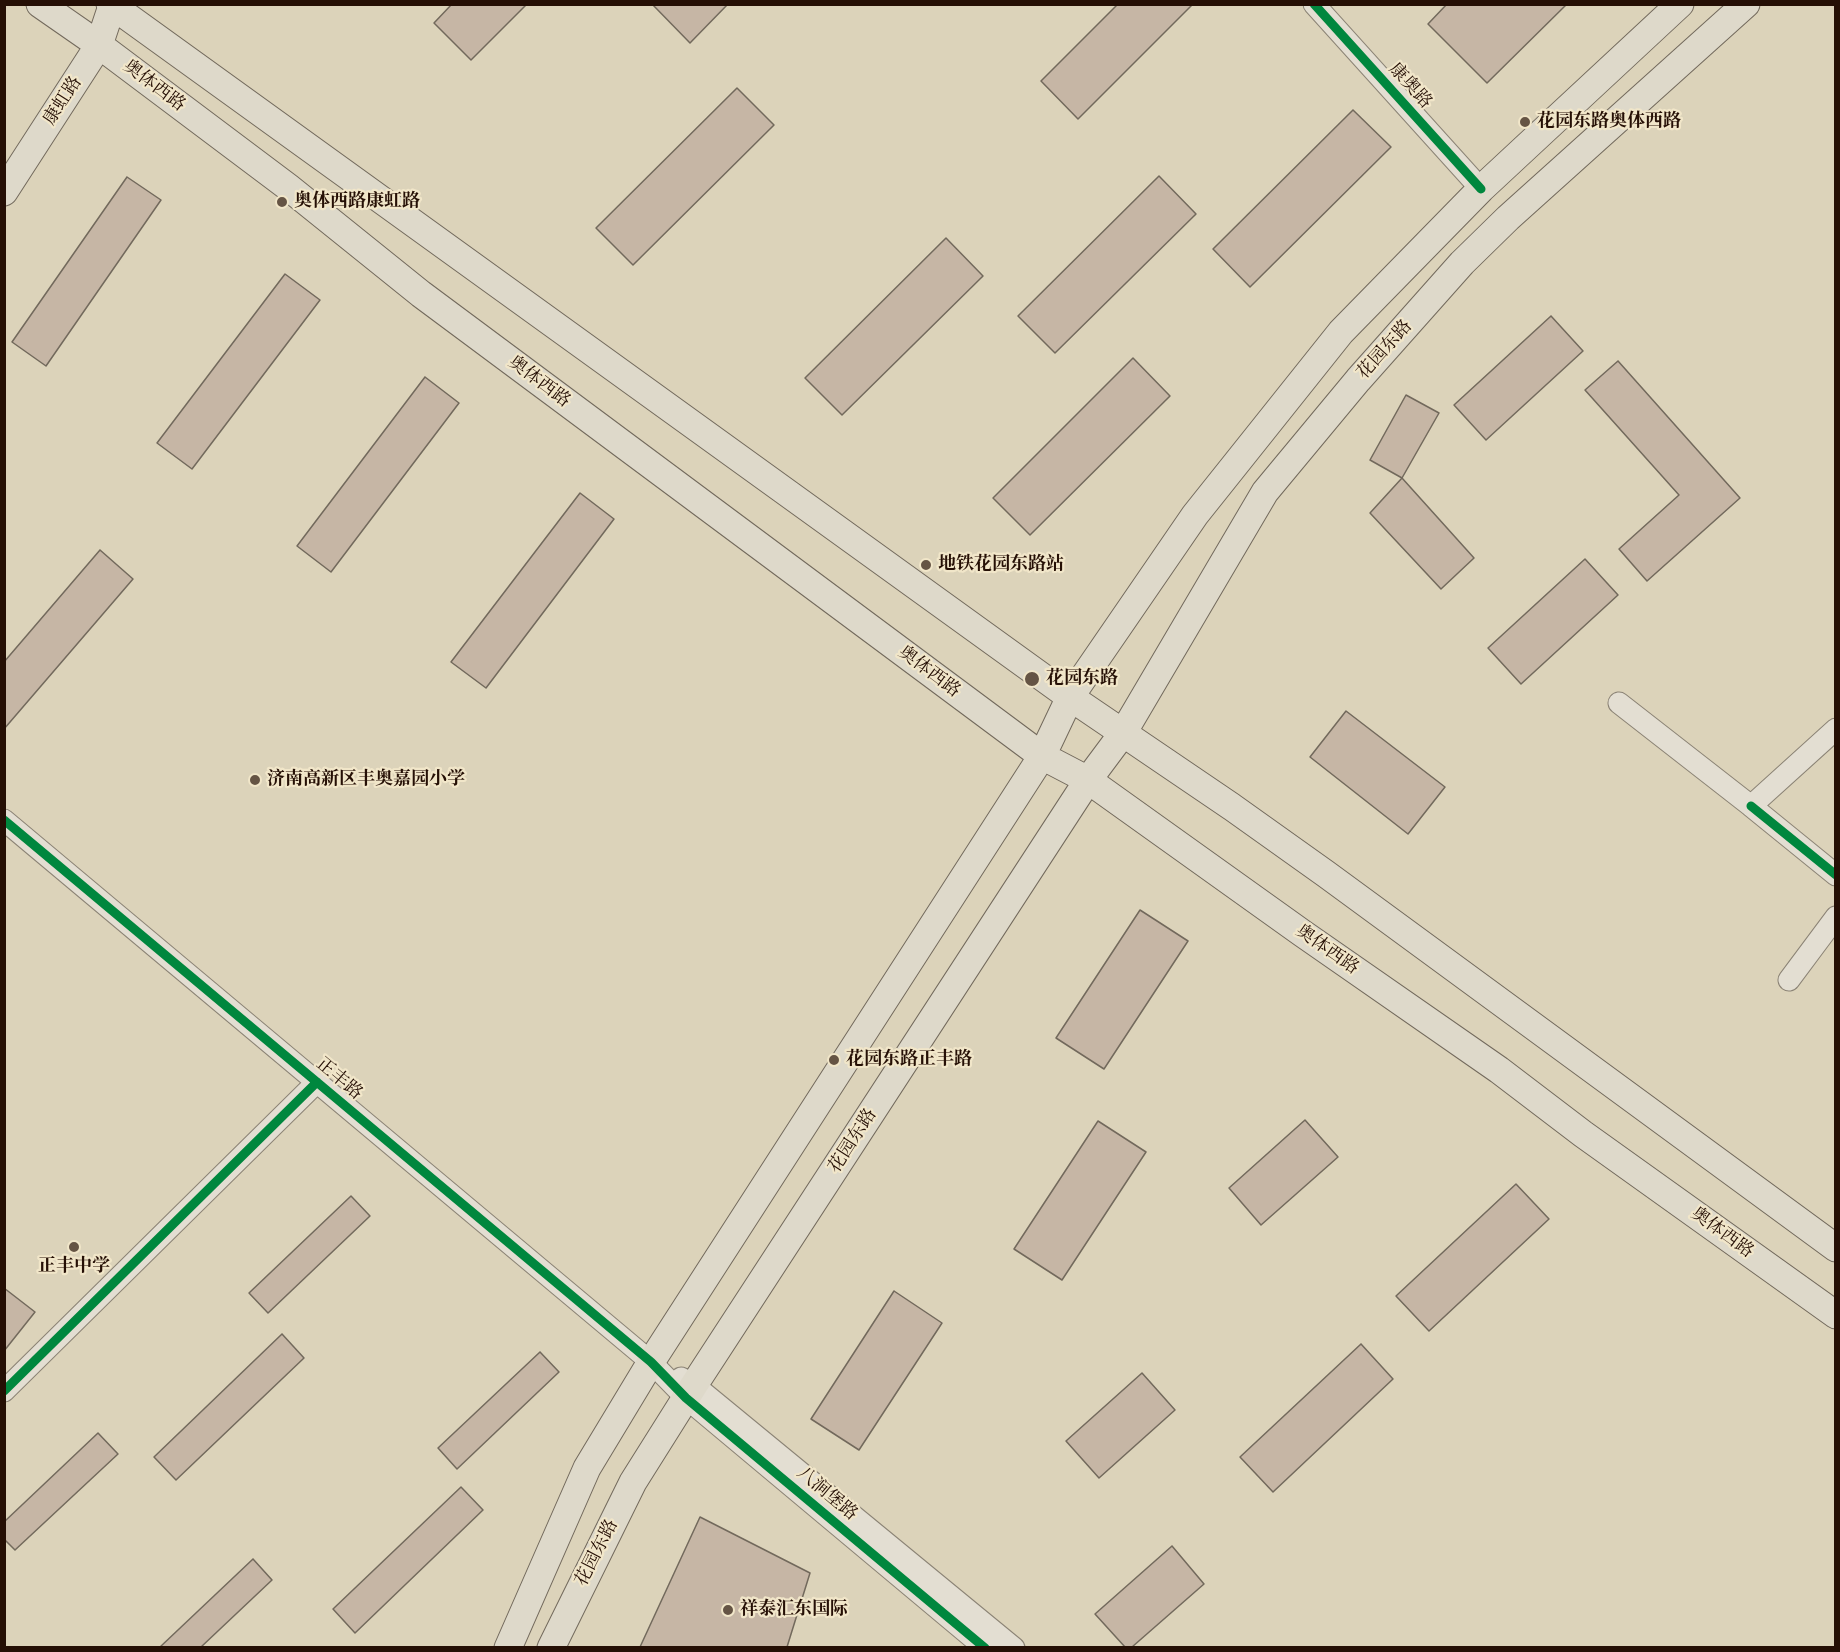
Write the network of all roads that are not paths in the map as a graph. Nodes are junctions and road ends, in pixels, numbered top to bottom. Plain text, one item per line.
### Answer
1 (39, 4) edge
2 (1314, 4) edge
3 (1680, 4) edge
4 (1746, 4) edge
5 (112, 5) edge
6 (99, 45) junction
7 (1481, 189) junction
8 (4, 192) edge
9 (1070, 697) junction
10 (1618, 703) dead end
11 (1836, 729) edge
12 (1123, 733) junction
13 (1042, 756) junction
14 (1088, 780) junction
15 (1751, 806) junction
16 (4, 820) edge
17 (1836, 874) edge
18 (1836, 917) edge
19 (1789, 980) dead end
20 (317, 1082) junction
21 (1836, 1248) edge
22 (1836, 1315) edge
23 (651, 1362) junction
24 (4, 1391) edge
25 (690, 1391) junction
26 (508, 1647) edge
27 (551, 1647) edge
28 (985, 1647) edge
29 (1014, 1647) edge

1 - 6 main road, 奥体西路
2 - 7 street, 康奥路
3 - 7 main road
4 - 12 main road, 花园东路
5 - 6 main road, 康虹路
5 - 9 main road
6 - 8 main road, 康虹路
6 - 13 main road, 奥体西路
7 - 9 main road
9 - 12 main road
9 - 13 main road
10 - 15 street
11 - 15 street
12 - 14 main road, 花园东路
12 - 21 main road
13 - 14 main road, 奥体西路
13 - 23 main road
14 - 22 main road, 奥体西路
14 - 25 main road, 花园东路
15 - 17 street
16 - 20 street, 正丰路
18 - 19 street
20 - 23 street, 正丰路
20 - 24 street
23 - 25 street, 八涧堡路
23 - 26 main road
25 - 27 main road, 花园东路
25 - 28 street, 八涧堡路
25 - 29 street, 八涧堡路

